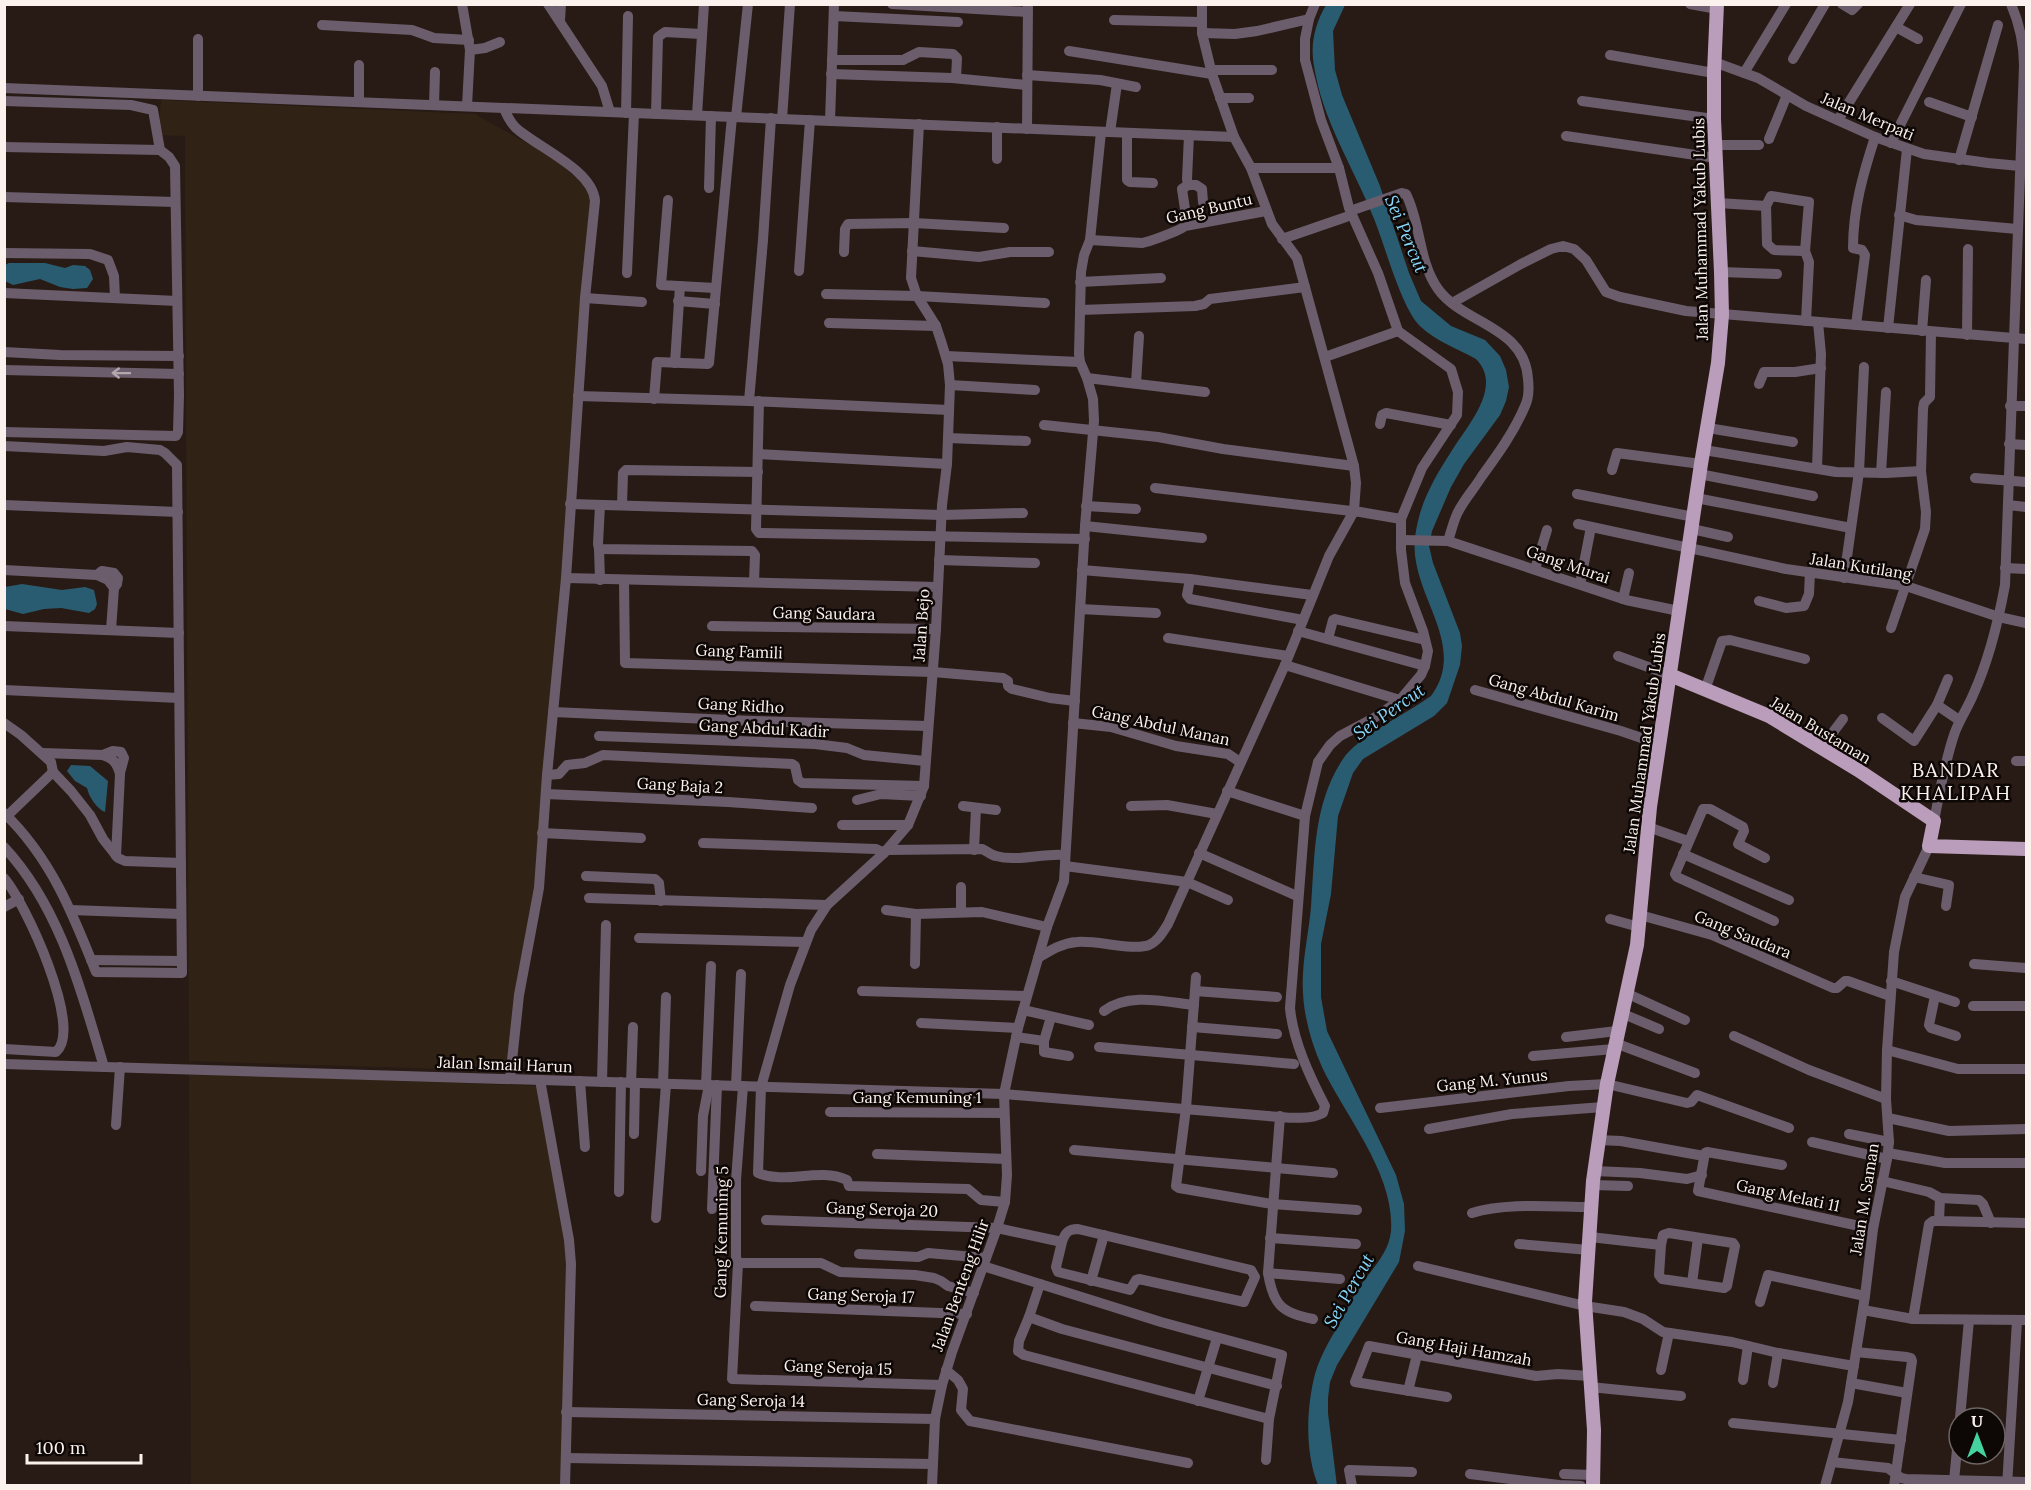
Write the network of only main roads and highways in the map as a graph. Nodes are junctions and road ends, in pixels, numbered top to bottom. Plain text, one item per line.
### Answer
1 (1717, 7) edge
2 (1670, 675) junction
3 (2026, 849) edge
4 (1593, 1480) edge

1 - 2 main road, Jalan Muhammad Yakub Lubis
2 - 3 main road, Jalan Bustaman
2 - 4 main road, Jalan Muhammad Yakub Lubis

